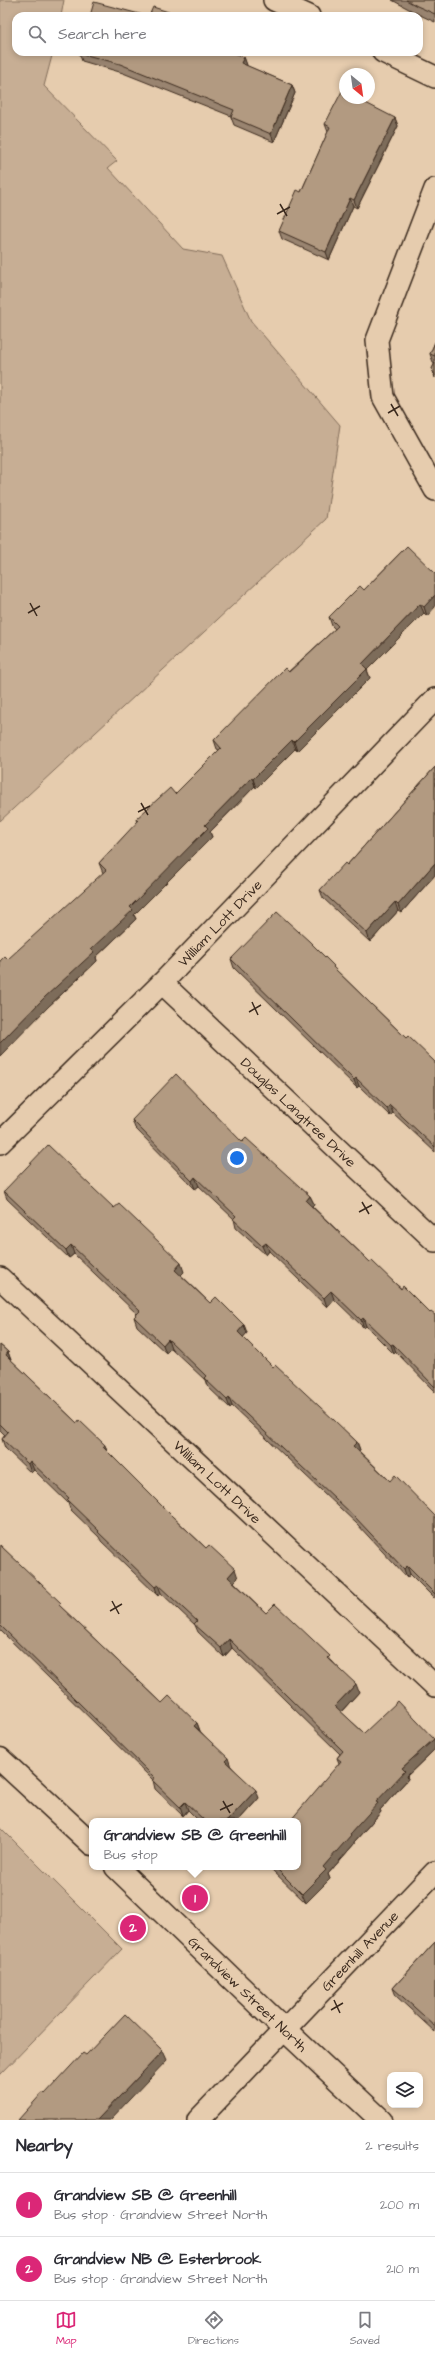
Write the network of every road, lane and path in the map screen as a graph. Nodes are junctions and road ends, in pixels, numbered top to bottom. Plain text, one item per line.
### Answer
1 (274, 0) edge
2 (300, 12) edge
3 (391, 56) edge
4 (435, 77) edge
5 (435, 188) edge
6 (435, 490) edge
7 (435, 699) edge
8 (162, 983) junction
9 (0, 1143) edge
10 (435, 1241) edge
11 (0, 1278) edge
12 (435, 1686) edge
13 (0, 1758) edge
14 (89, 1841) edge
15 (119, 1870) edge
16 (435, 1872) edge
17 (285, 2030) junction
18 (198, 2120) edge
19 (381, 2120) edge

1 - 2 street
3 - 4 street
5 - 6 street
7 - 8 street, William Lott Drive
8 - 9 street, William Lott Drive
8 - 10 street, Douglas Langtree Drive
11 - 12 street, William Lott Drive
13 - 14 street
15 - 17 street, Grandview Street North
16 - 17 street, Greenhill Avenue
17 - 18 street, Greenhill Avenue
17 - 19 street, Grandview Street North

